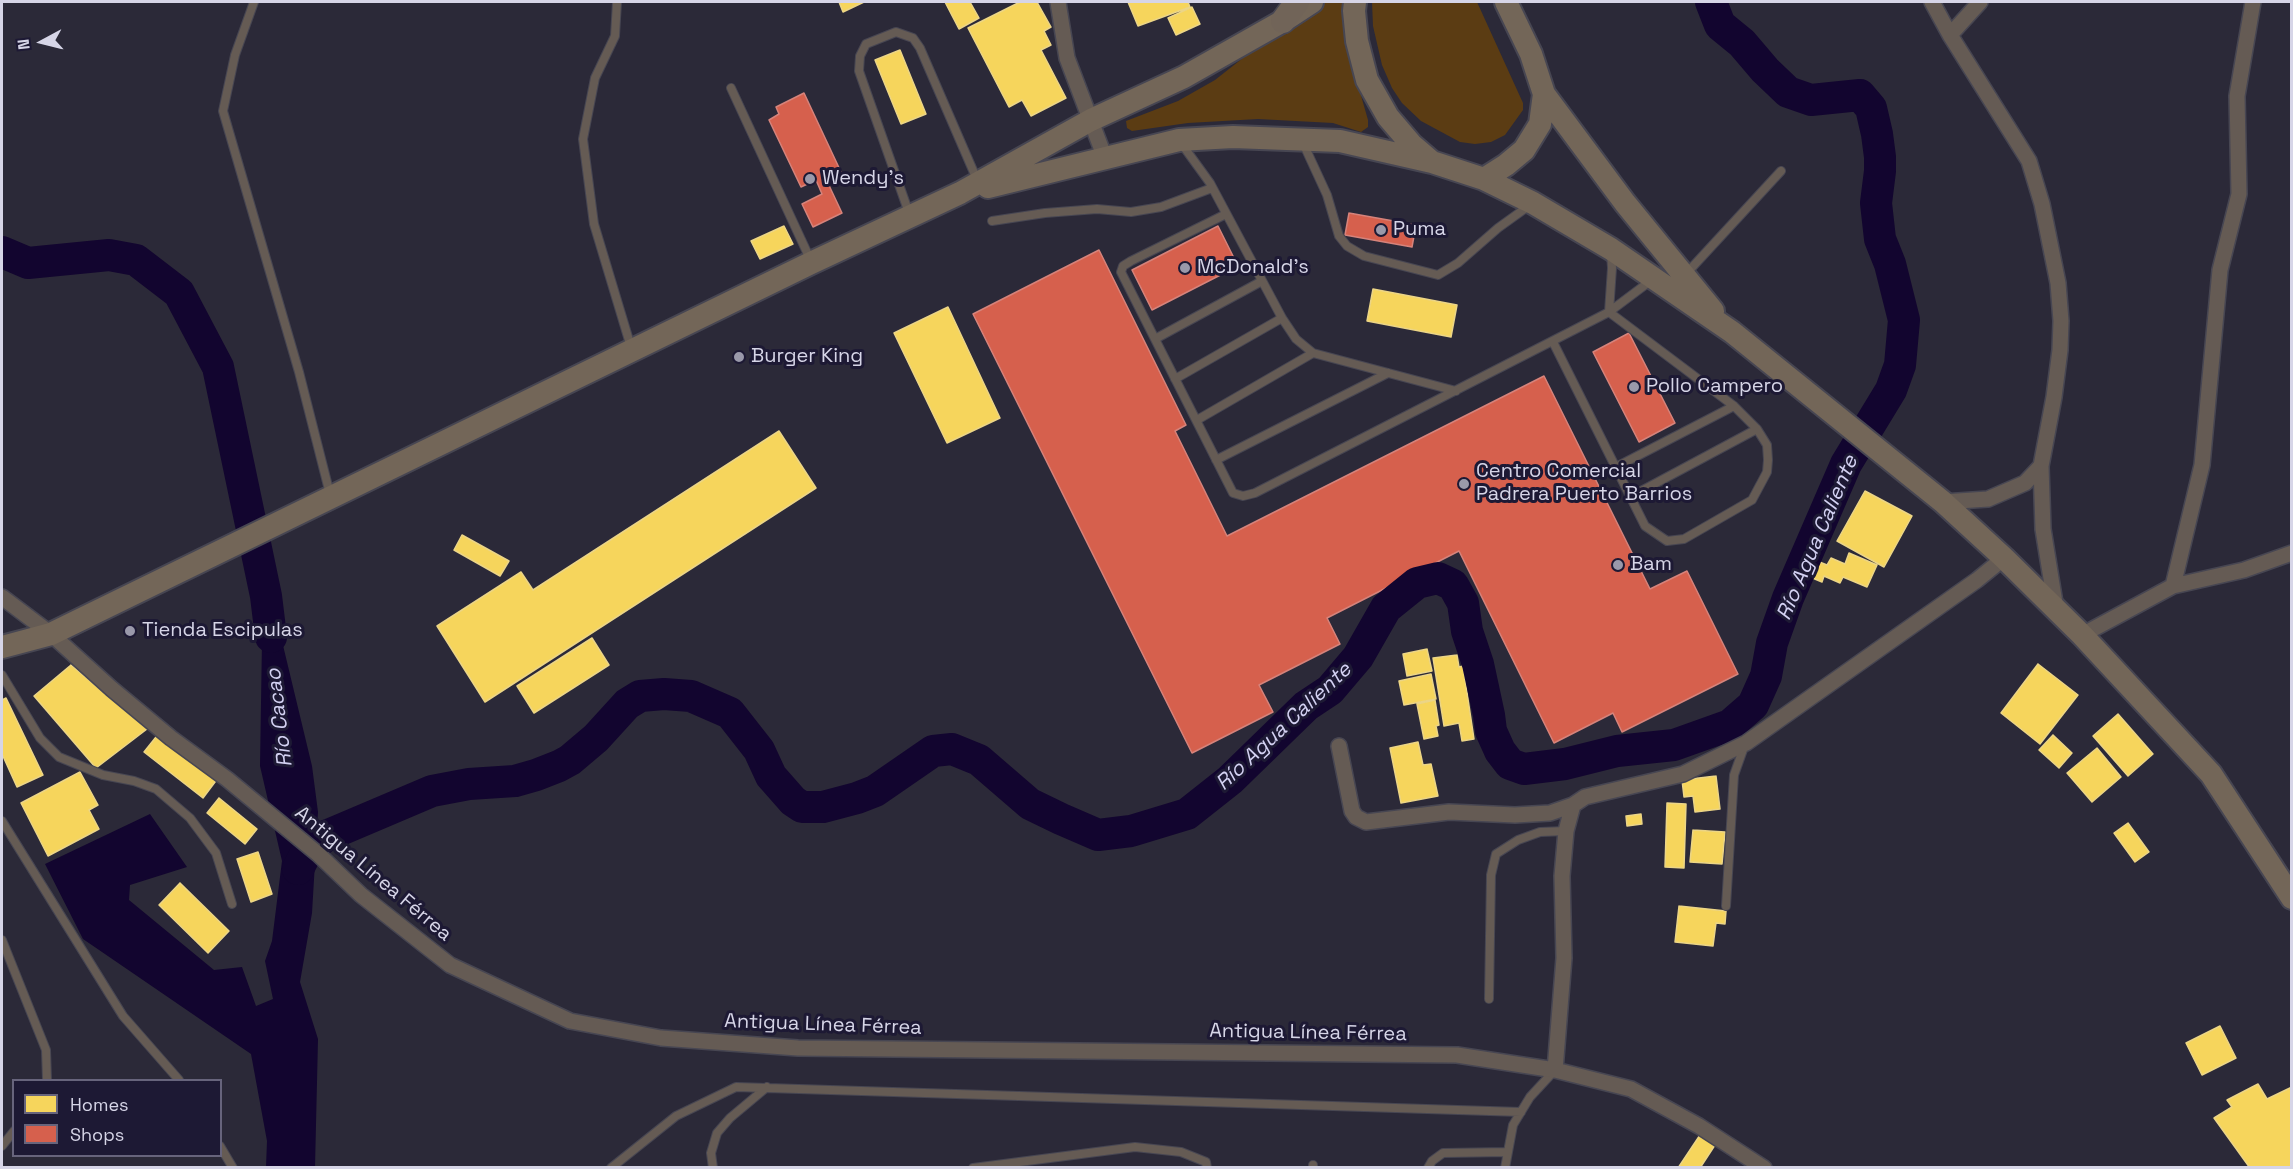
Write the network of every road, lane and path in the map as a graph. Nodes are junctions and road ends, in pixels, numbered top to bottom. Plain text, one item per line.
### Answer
1 (254, 2) edge
2 (617, 2) edge
3 (1058, 2) edge
4 (1297, 2) edge
5 (1312, 2) edge
6 (1355, 2) edge
7 (1506, 2) edge
8 (1932, 2) edge
9 (1980, 2) edge
10 (2253, 2) edge
11 (1283, 21) junction
12 (1950, 35) junction
13 (730, 88) dead end
14 (1544, 94) junction
15 (1091, 120) junction
16 (1301, 139) junction
17 (1179, 140) junction
18 (1105, 158) junction
19 (1432, 162) junction
20 (1781, 171) dead end
21 (1484, 179) junction
22 (969, 188) junction
23 (1212, 188) junction
24 (1533, 203) junction
25 (1226, 214) junction
26 (910, 217) junction
27 (992, 221) dead end
28 (1611, 249) junction
29 (811, 263) junction
30 (1684, 276) junction
31 (1654, 278) junction
32 (1262, 281) junction
33 (1609, 312) junction
34 (1282, 318) junction
35 (1732, 332) junction
36 (1155, 339) junction
37 (1553, 342) junction
38 (633, 351) junction
39 (1313, 353) junction
40 (1388, 373) junction
41 (1175, 380) junction
42 (1456, 391) junction
43 (1734, 406) junction
44 (1197, 420) junction
45 (1757, 429) junction
46 (1216, 460) junction
47 (2041, 466) junction
48 (1616, 467) junction
49 (1630, 497) junction
50 (331, 498) junction
51 (1943, 502) junction
52 (2292, 553) edge
53 (2004, 558) junction
54 (2173, 586) junction
55 (2, 597) edge
56 (2056, 609) junction
57 (51, 634) junction
58 (2082, 635) junction
59 (5, 649) edge
60 (2, 675) edge
61 (1746, 743) junction
62 (1339, 746) dead end
63 (1574, 805) junction
64 (2, 821) edge
65 (1566, 831) junction
66 (2292, 898) edge
67 (232, 904) dead end
68 (1726, 906) dead end
69 (2, 940) edge
70 (1489, 999) dead end
71 (1555, 1070) junction
72 (47, 1079) edge
73 (178, 1079) edge
74 (767, 1087) junction
75 (1521, 1112) junction
76 (12, 1134) edge
77 (2, 1146) edge
78 (222, 1149) edge
79 (1508, 1152) junction
80 (233, 1167) edge
81 (611, 1167) edge
82 (713, 1167) edge
83 (973, 1167) edge
84 (1207, 1167) edge
85 (1428, 1167) edge
86 (1506, 1167) edge
87 (1764, 1167) edge

1 - 50 lane
2 - 38 lane
3 - 15 street
4 - 11 highway
5 - 11 main road
6 - 19 main road
7 - 14 main road
8 - 12 street
9 - 12 street
10 - 54 street
11 - 15 main road
12 - 47 street
13 - 29 lane
14 - 21 main road
14 - 30 main road
15 - 18 street
15 - 22 main road
16 - 17 main road
16 - 19 main road
16 - 24 lane
17 - 18 main road
17 - 23 lane
18 - 22 main road
19 - 21 main road
20 - 30 lane
21 - 24 main road
22 - 26 main road
22 - 26 lane
23 - 25 lane
23 - 27 lane
24 - 28 main road
25 - 32 lane
25 - 36 lane
26 - 29 main road
28 - 31 main road
28 - 33 lane
29 - 38 main road
30 - 35 main road
31 - 33 lane
31 - 35 main road
32 - 34 lane
32 - 36 lane
33 - 37 lane
33 - 43 lane
34 - 39 lane
34 - 41 lane
35 - 51 main road
36 - 41 lane
37 - 42 lane
37 - 48 lane
38 - 50 main road
39 - 40 lane
39 - 44 lane
40 - 42 lane
40 - 46 lane
41 - 44 lane
42 - 46 lane
43 - 45 lane
43 - 48 lane
44 - 46 lane
45 - 49 lane
45 - 49 lane
47 - 51 street
47 - 56 street
48 - 49 lane
50 - 57 main road
51 - 53 main road
52 - 54 street
53 - 56 main road
53 - 61 street
54 - 58 street
55 - 57 street, Antigua Línea Férrea
56 - 58 main road
57 - 59 main road
57 - 71 street, Antigua Línea Férrea
58 - 66 main road
60 - 67 lane
61 - 63 street
61 - 68 lane
62 - 63 street
63 - 65 street
64 - 73 lane
65 - 70 lane
65 - 71 street
69 - 72 lane
71 - 75 lane
71 - 87 street, Antigua Línea Férrea
74 - 75 lane
74 - 81 lane
74 - 82 lane
75 - 79 lane
76 - 77 lane
78 - 80 lane
79 - 85 lane
79 - 86 lane
83 - 84 lane

